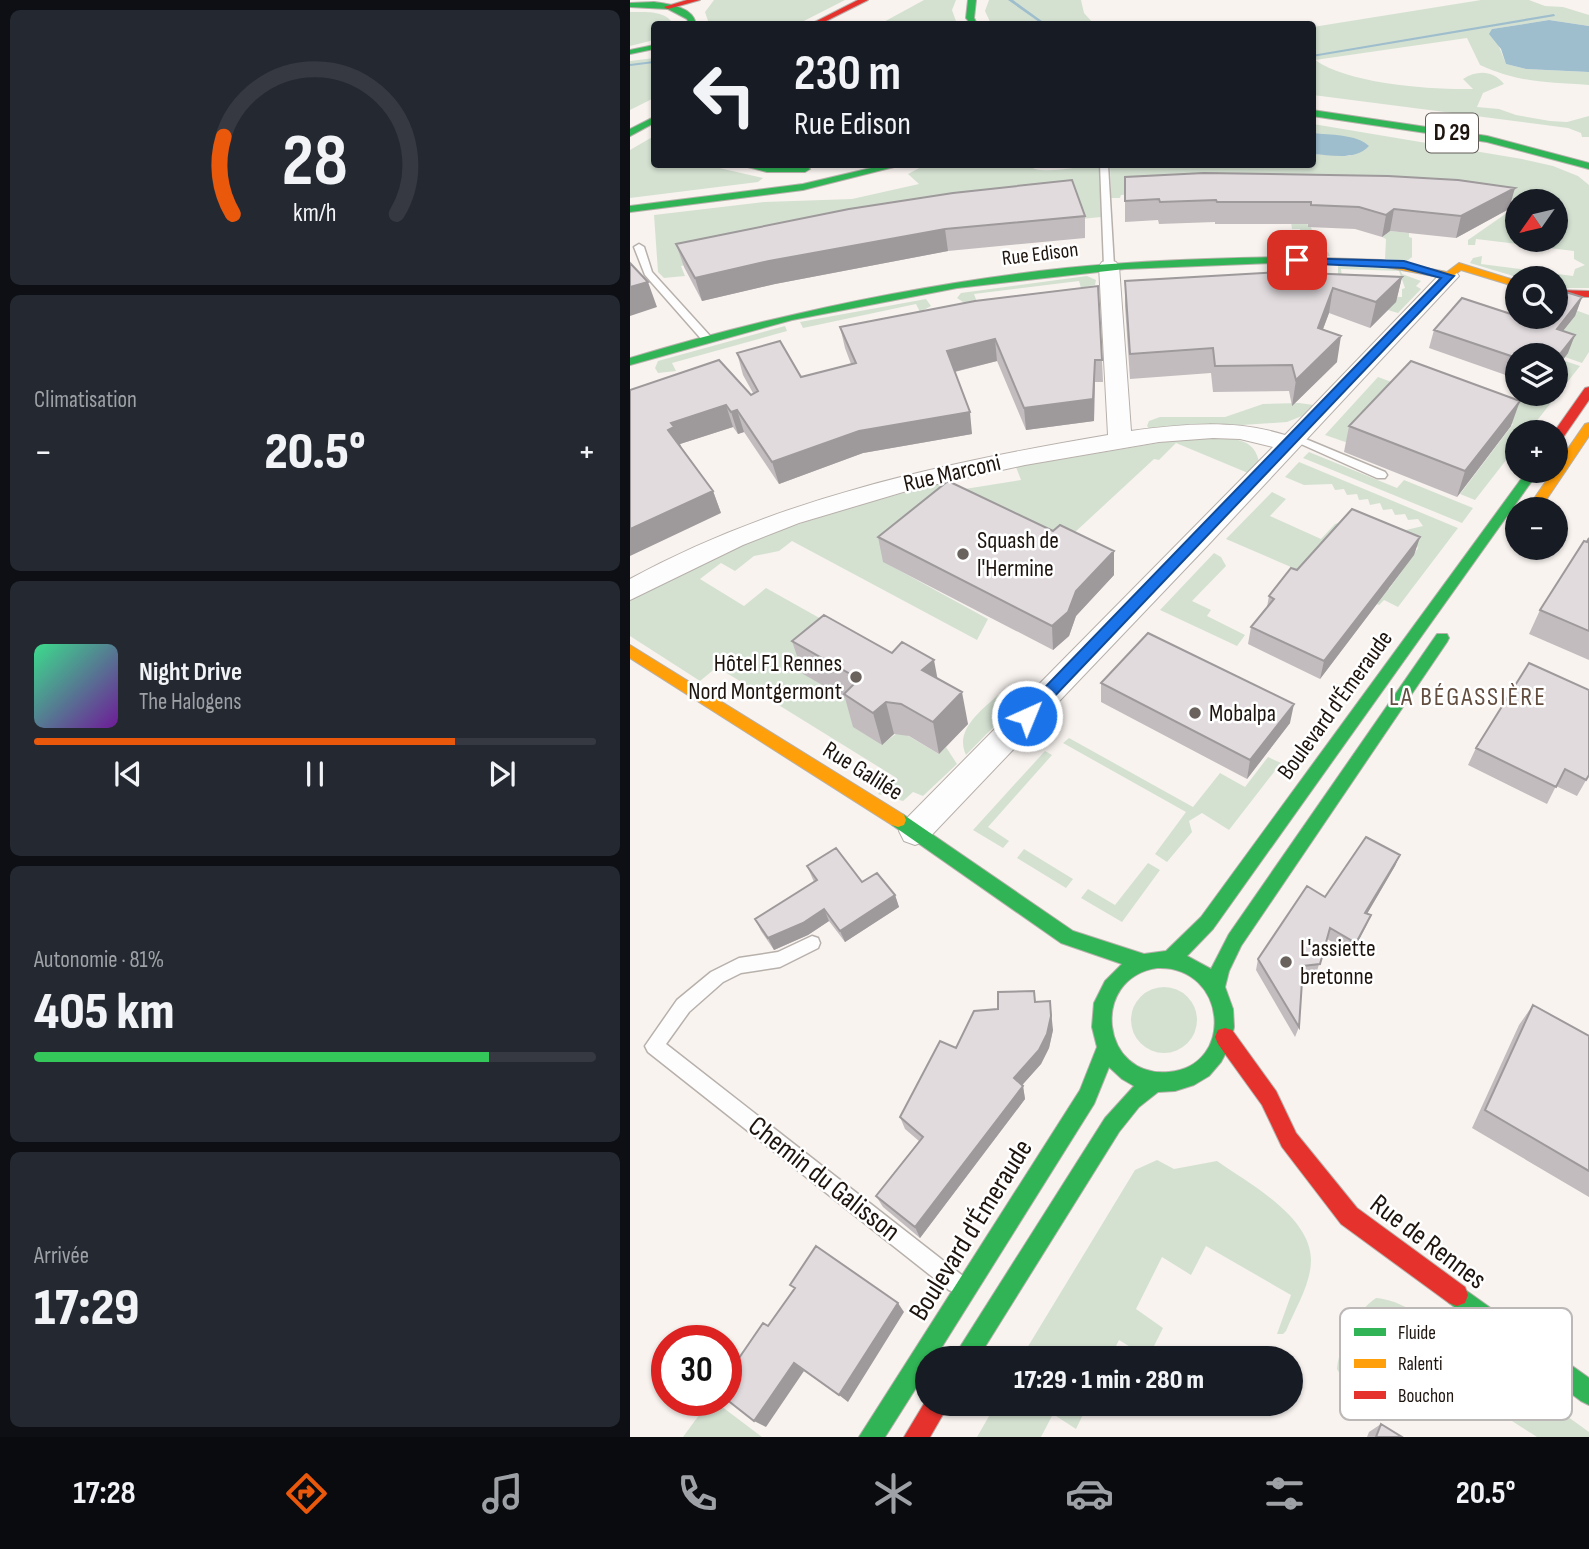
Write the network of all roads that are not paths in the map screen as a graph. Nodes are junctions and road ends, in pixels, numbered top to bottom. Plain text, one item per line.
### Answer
1 (696, 0) edge
2 (971, 0) edge
3 (630, 3) edge
4 (871, 4) edge
5 (668, 7) junction
6 (690, 21) edge
7 (823, 21) edge
8 (849, 21) edge
9 (972, 21) edge
10 (1316, 105) edge
11 (651, 107) edge
12 (1316, 114) edge
13 (630, 118) edge
14 (651, 122) edge
15 (630, 133) edge
16 (1536, 136) dead end
17 (1589, 166) edge
18 (782, 168) edge
19 (818, 168) edge
20 (890, 168) edge
21 (1104, 168) edge
22 (630, 209) edge
23 (639, 247) dead end
24 (1109, 267) junction
25 (1454, 271) junction
26 (1505, 282) edge
27 (1568, 293) edge
28 (1589, 294) edge
29 (706, 339) junction
30 (630, 362) edge
31 (1589, 391) edge
32 (1568, 422) edge
33 (1589, 427) edge
34 (1121, 440) junction
35 (1293, 441) junction
36 (1381, 475) dead end
37 (1524, 483) edge
38 (1541, 497) edge
39 (630, 591) edge
40 (1454, 621) dead end
41 (630, 651) edge
42 (915, 831) junction
43 (1067, 937) junction
44 (812, 943) dead end
45 (1086, 960) dead end
46 (1170, 961) junction
47 (1145, 962) junction
48 (1215, 988) junction
49 (1225, 1037) junction
50 (1107, 1047) junction
51 (1195, 1074) junction
52 (1157, 1080) junction
53 (1215, 1082) dead end
54 (1257, 1109) dead end
55 (1289, 1140) junction
56 (965, 1290) junction
57 (1474, 1308) edge
58 (993, 1313) junction
59 (972, 1346) edge
60 (1572, 1380) edge
61 (1589, 1393) edge
62 (929, 1416) edge
63 (871, 1437) edge
64 (916, 1437) edge

1 - 5 main road
2 - 9 main road
3 - 5 main road
4 - 7 main road
4 - 8 main road
5 - 6 main road
10 - 16 main road, D 29
11 - 13 main road
12 - 17 main road, D 29
14 - 15 main road
18 - 19 main road
20 - 22 main road
21 - 24 lane
23 - 29 lane
24 - 25 main road, Rue Edison
24 - 29 main road, Rue Edison
24 - 34 street
25 - 26 main road, Rue Edison
25 - 35 street
27 - 28 main road
29 - 30 main road, Rue Edison
31 - 32 main road
33 - 38 main road
34 - 35 street, Rue Marconi
34 - 39 street, Rue Marconi
35 - 36 lane
35 - 42 street
37 - 46 main road, Boulevard d'Émeraude
40 - 48 main road, Boulevard d'Émeraude
41 - 42 main road, Rue Galilée
42 - 43 main road, Rue Galilée
43 - 45 main road, Rue Galilée
43 - 47 main road, Rue Galilée
44 - 56 lane, Chemin du Galisson
46 - 47 main road
46 - 48 main road
47 - 50 main road
48 - 49 main road
49 - 51 main road
49 - 55 main road, Rue de Rennes
50 - 52 main road
50 - 56 main road, Boulevard d'Émeraude
51 - 52 main road
51 - 53 main road
52 - 58 main road
54 - 55 main road, Rue de Rennes
55 - 57 main road, Rue de Rennes
56 - 58 lane, Chemin du Galisson
56 - 63 main road, Boulevard d'Émeraude
58 - 59 main road
60 - 61 main road, Rue de Rennes
62 - 64 main road

